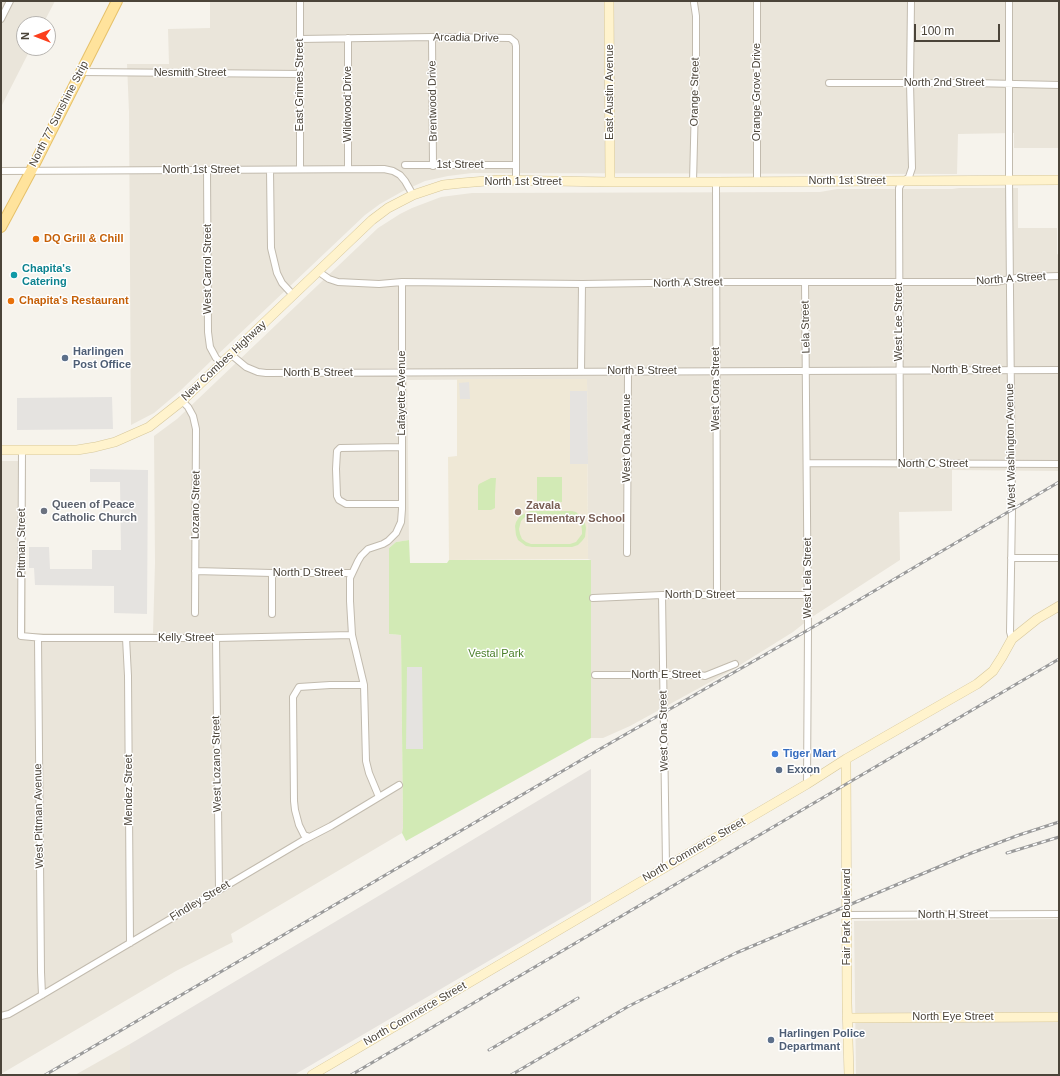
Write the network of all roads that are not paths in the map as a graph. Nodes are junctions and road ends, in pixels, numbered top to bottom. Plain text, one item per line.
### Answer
1 (10, 1) edge
2 (117, 1) edge
3 (300, 1) edge
4 (609, 1) edge
5 (911, 1) edge
6 (1009, 1) edge
7 (757, 2) edge
8 (694, 3) dead end
9 (1, 19) edge
10 (432, 37) junction
11 (348, 38) junction
12 (300, 39) junction
13 (81, 72) junction
14 (300, 74) junction
15 (829, 83) dead end
16 (910, 84) junction
17 (1009, 84) junction
18 (1059, 85) edge
19 (516, 165) junction
20 (405, 166) dead end
21 (433, 166) junction
22 (300, 169) junction
23 (348, 169) junction
24 (207, 170) junction
25 (270, 170) junction
26 (1, 171) edge
27 (31, 171) junction
28 (1009, 180) junction
29 (1059, 180) edge
30 (516, 181) junction
31 (905, 181) junction
32 (610, 182) junction
33 (693, 182) junction
34 (716, 182) junction
35 (757, 182) junction
36 (412, 195) junction
37 (1, 227) edge
38 (318, 272) junction
39 (1059, 276) edge
40 (1010, 279) junction
41 (402, 282) junction
42 (716, 282) junction
43 (805, 282) junction
44 (899, 282) junction
45 (582, 284) junction
46 (293, 296) junction
47 (233, 353) junction
48 (222, 363) junction
49 (1010, 370) junction
50 (1059, 370) edge
51 (628, 371) junction
52 (716, 371) junction
53 (806, 371) junction
54 (899, 371) junction
55 (402, 372) junction
56 (581, 372) junction
57 (182, 401) junction
58 (402, 447) junction
59 (1, 450) edge
60 (22, 450) junction
61 (807, 463) junction
62 (900, 464) junction
63 (1011, 464) junction
64 (1059, 464) edge
65 (402, 504) junction
66 (627, 554) dead end
67 (1011, 558) junction
68 (1059, 558) edge
69 (195, 571) junction
70 (272, 573) junction
71 (352, 573) junction
72 (662, 595) junction
73 (808, 595) junction
74 (717, 596) junction
75 (593, 598) dead end
76 (1059, 606) edge
77 (195, 613) dead end
78 (272, 614) dead end
79 (352, 635) junction
80 (21, 636) joint
81 (38, 638) junction
82 (126, 638) junction
83 (216, 638) junction
84 (1012, 639) junction
85 (735, 664) dead end
86 (595, 675) dead end
87 (663, 675) junction
88 (364, 685) junction
89 (846, 759) junction
90 (806, 784) junction
91 (399, 785) dead end
92 (379, 797) junction
93 (310, 837) junction
94 (666, 866) junction
95 (219, 890) junction
96 (1059, 914) edge
97 (847, 915) junction
98 (130, 943) junction
99 (42, 995) junction
100 (1, 1016) edge
101 (1059, 1017) edge
102 (847, 1018) junction
103 (312, 1075) edge
104 (849, 1075) edge

1 - 9 street
2 - 13 main road, North 77 Sunshine Strip
3 - 12 street, East Grimes Street
4 - 32 street, East Austin Avenue
5 - 16 street, West Lee Street
6 - 17 street, West Washington Avenue
7 - 35 street, Orange Grove Drive
8 - 33 street, Orange Street
10 - 11 street, Arcadia Drive
10 - 19 street, Arcadia Drive
10 - 21 street, Brentwood Drive
11 - 12 street, Arcadia Drive
11 - 23 street, Wildwood Drive
12 - 14 street, East Grimes Street
13 - 14 street, Nesmith Street
13 - 27 main road, North 77 Sunshine Strip
14 - 22 street, East Grimes Street
15 - 16 street, North 2nd Street
16 - 17 street, North 2nd Street
16 - 31 street, West Lee Street
17 - 18 street, North 2nd Street
17 - 28 street, West Washington Avenue
19 - 21 street, 1st Street
19 - 30 street, Arcadia Drive
20 - 21 street, 1st Street
22 - 23 street, North 1st Street
22 - 25 street, North 1st Street
23 - 36 street, North 1st Street
24 - 25 street, North 1st Street
24 - 27 street, North 1st Street
24 - 48 street, West Carrol Street
25 - 46 street
26 - 27 street, North 1st Street
27 - 37 main road, North 77 Sunshine Strip
28 - 29 street, North 1st Street
28 - 31 street, North 1st Street
28 - 40 street, West Washington Avenue
30 - 32 street, North 1st Street
30 - 36 street, North 1st Street
31 - 35 street, North 1st Street
31 - 44 street, West Lee Street
32 - 33 street, North 1st Street
33 - 34 street, North 1st Street
34 - 35 street, North 1st Street
34 - 42 street, West Cora Street
36 - 38 street, New Combes Highway
38 - 41 street, North A Street
38 - 46 street, New Combes Highway
39 - 40 street, North A Street
40 - 44 street, North A Street
40 - 49 street, West Washington Avenue
41 - 45 street, North A Street
41 - 55 street, Lafayette Avenue
42 - 43 street, North A Street
42 - 45 street, North A Street
42 - 52 street, West Cora Street
43 - 44 street, North A Street
43 - 53 street, Lela Street
44 - 54 street, West Lee Street
45 - 56 street
46 - 47 street, New Combes Highway
47 - 48 street, New Combes Highway
47 - 55 street, North B Street
48 - 57 street, New Combes Highway
49 - 50 street, North B Street
49 - 54 street, North B Street
49 - 63 street, West Washington Avenue
51 - 52 street, North B Street
51 - 56 street, North B Street
51 - 66 street, West Ona Avenue
52 - 53 street, North B Street
52 - 74 street, West Cora Street
53 - 54 street, North B Street
53 - 61 street, West Lela Street
54 - 62 street, West Lee Street
55 - 56 street, North B Street
55 - 58 street, Lafayette Avenue
57 - 60 street, New Combes Highway
57 - 69 street, Lozano Street
58 - 65 street, Lafayette Avenue
58 - 65 street
59 - 60 street, New Combes Highway
60 - 80 street, Pittman Street
61 - 62 street, North C Street
61 - 73 street, West Lela Street
62 - 63 street, North C Street
63 - 64 street, North C Street
63 - 67 street, West Washington Avenue
65 - 71 street, North D Street
67 - 68 street
67 - 84 street, West Washington Avenue
69 - 70 street, North D Street
69 - 77 street, Lozano Street
70 - 71 street, North D Street
70 - 78 street
71 - 79 street
72 - 74 street, North D Street
72 - 75 street, North D Street
72 - 87 street, West Ona Street
73 - 74 street, North D Street
73 - 90 street, West Lela Street
76 - 84 street, North Commerce Street
79 - 83 street, Kelly Street
79 - 88 street
80 - 81 street, Kelly Street
81 - 82 street, Kelly Street
81 - 99 street, West Pittman Avenue
82 - 83 street, Kelly Street
82 - 98 street, Mendez Street
83 - 95 street, West Lozano Street
84 - 89 street, North Commerce Street
85 - 87 street, North E Street
86 - 87 street, North E Street
87 - 94 street, West Ona Street
88 - 92 street
88 - 93 street
89 - 90 street, North Commerce Street
89 - 97 street, Fair Park Boulevard
90 - 94 street, North Commerce Street
91 - 92 street, Findley Street
92 - 93 street, Findley Street
93 - 95 street, Findley Street
94 - 103 street, North Commerce Street
95 - 98 street, Findley Street
96 - 97 street, North H Street
97 - 102 street, Fair Park Boulevard
98 - 99 street, Findley Street
99 - 100 street, Findley Street
101 - 102 street, North Eye Street
102 - 104 street, Fair Park Boulevard

